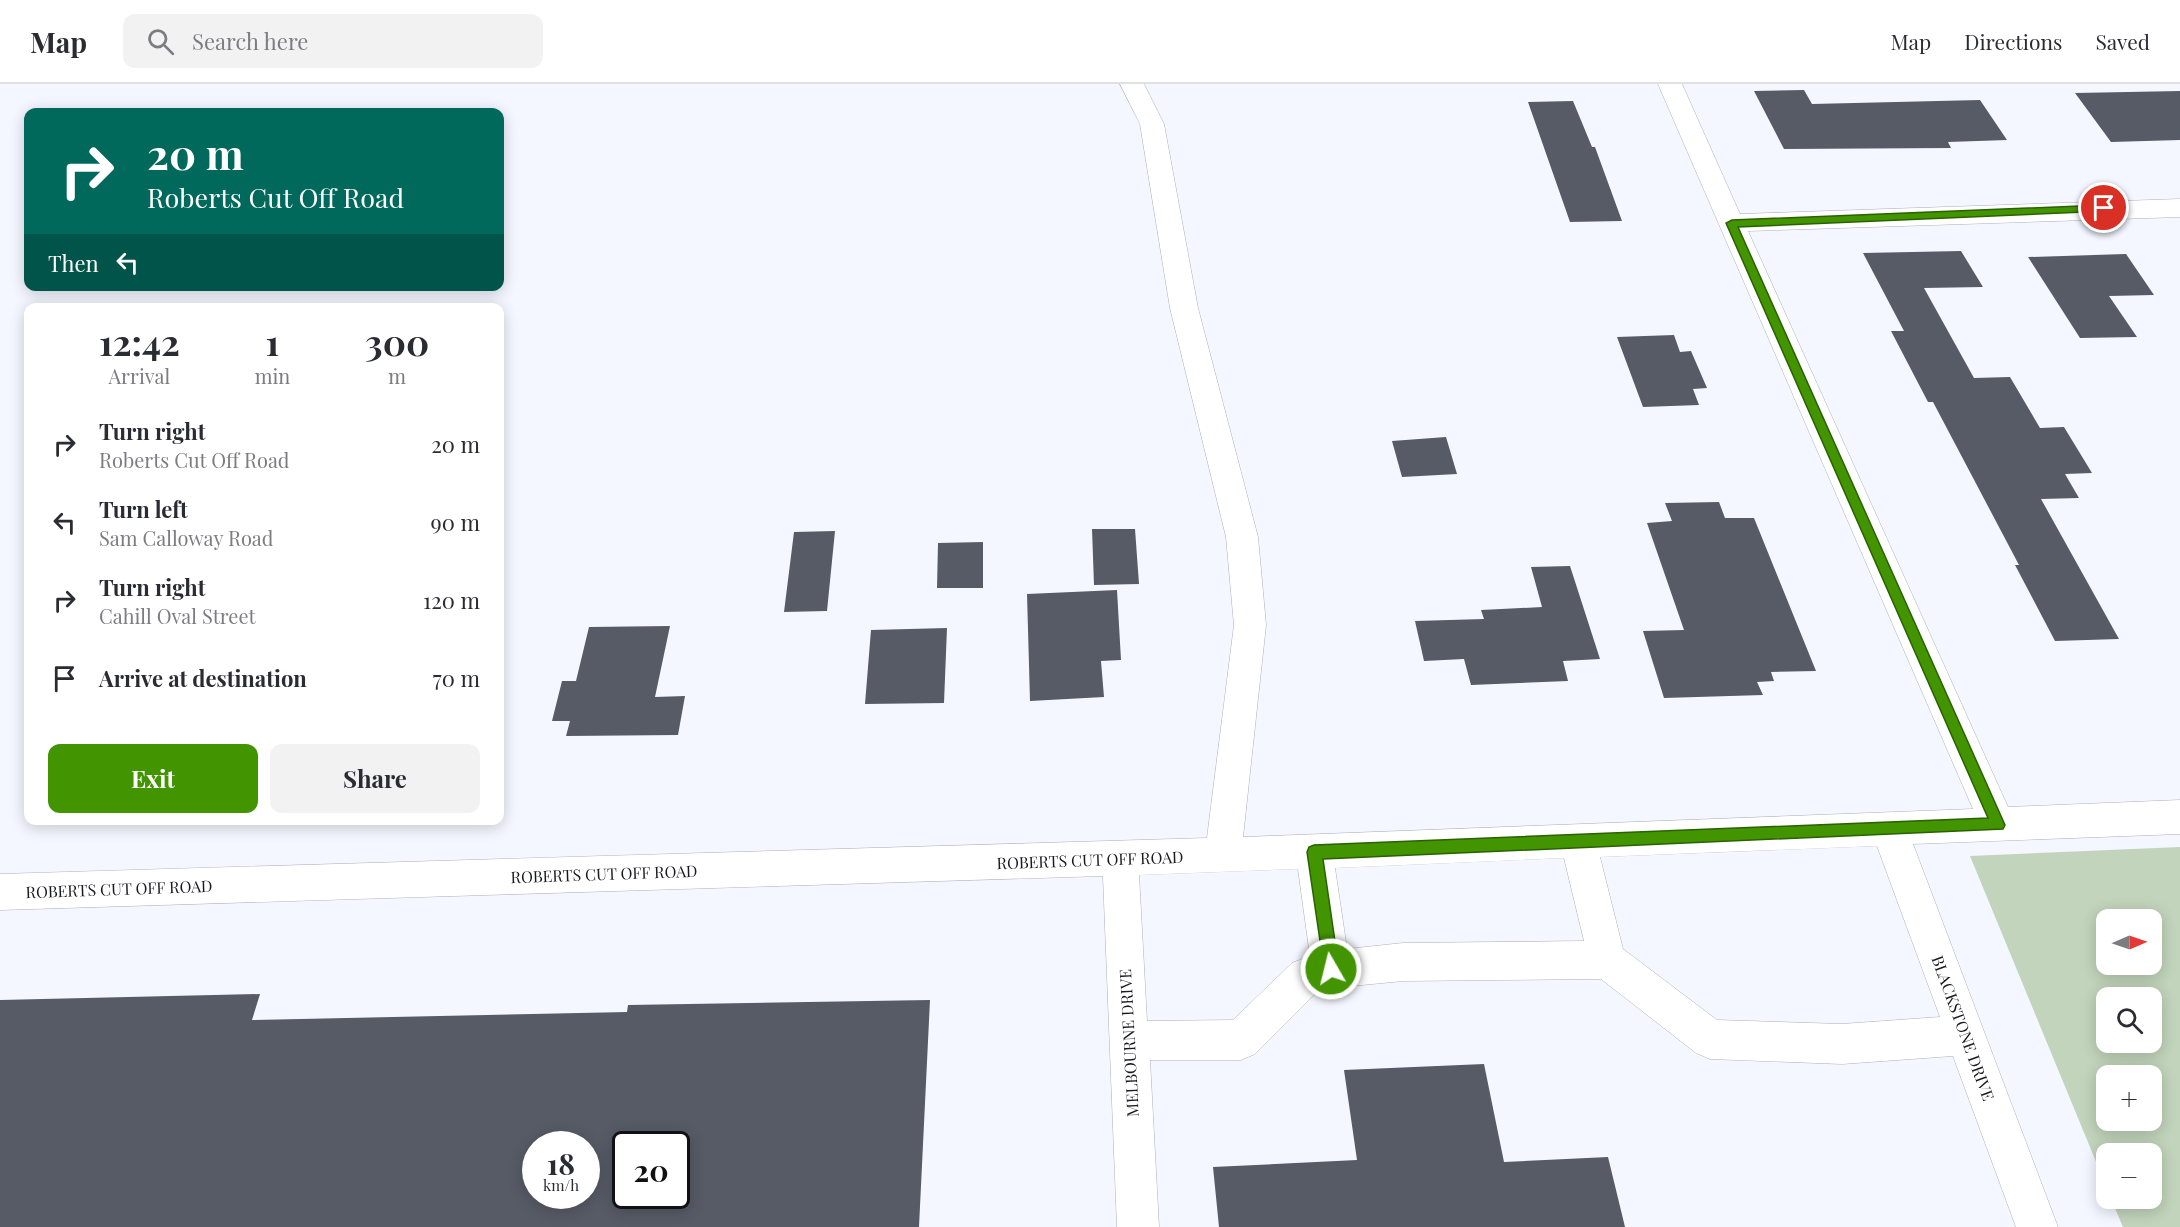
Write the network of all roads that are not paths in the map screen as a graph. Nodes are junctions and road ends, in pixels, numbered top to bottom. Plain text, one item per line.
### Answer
1 (1132, 84) edge
2 (1670, 84) edge
3 (2180, 208) edge
4 (1732, 223) junction
5 (2180, 817) edge
6 (1998, 825) junction
7 (1889, 829) junction
8 (1578, 842) junction
9 (1314, 852) junction
10 (1223, 855) junction
11 (1120, 859) junction
12 (0, 892) edge
13 (1607, 960) junction
14 (1331, 969) junction
15 (1966, 1035) junction
16 (1129, 1041) junction
17 (1138, 1227) edge
18 (2037, 1227) edge

1 - 10 street
2 - 4 street
3 - 4 street
4 - 6 street
5 - 6 street, ROBERTS CUT OFF ROAD
6 - 7 street, ROBERTS CUT OFF ROAD
7 - 8 street, ROBERTS CUT OFF ROAD
7 - 15 street, BLACKSTONE DRIVE
8 - 9 street, ROBERTS CUT OFF ROAD
8 - 13 street
9 - 10 street, ROBERTS CUT OFF ROAD
9 - 14 street
10 - 11 street, ROBERTS CUT OFF ROAD
11 - 12 street, ROBERTS CUT OFF ROAD
11 - 16 street, MELBOURNE DRIVE
13 - 14 street
13 - 15 street
14 - 16 street
15 - 18 street, BLACKSTONE DRIVE
16 - 17 street, MELBOURNE DRIVE

